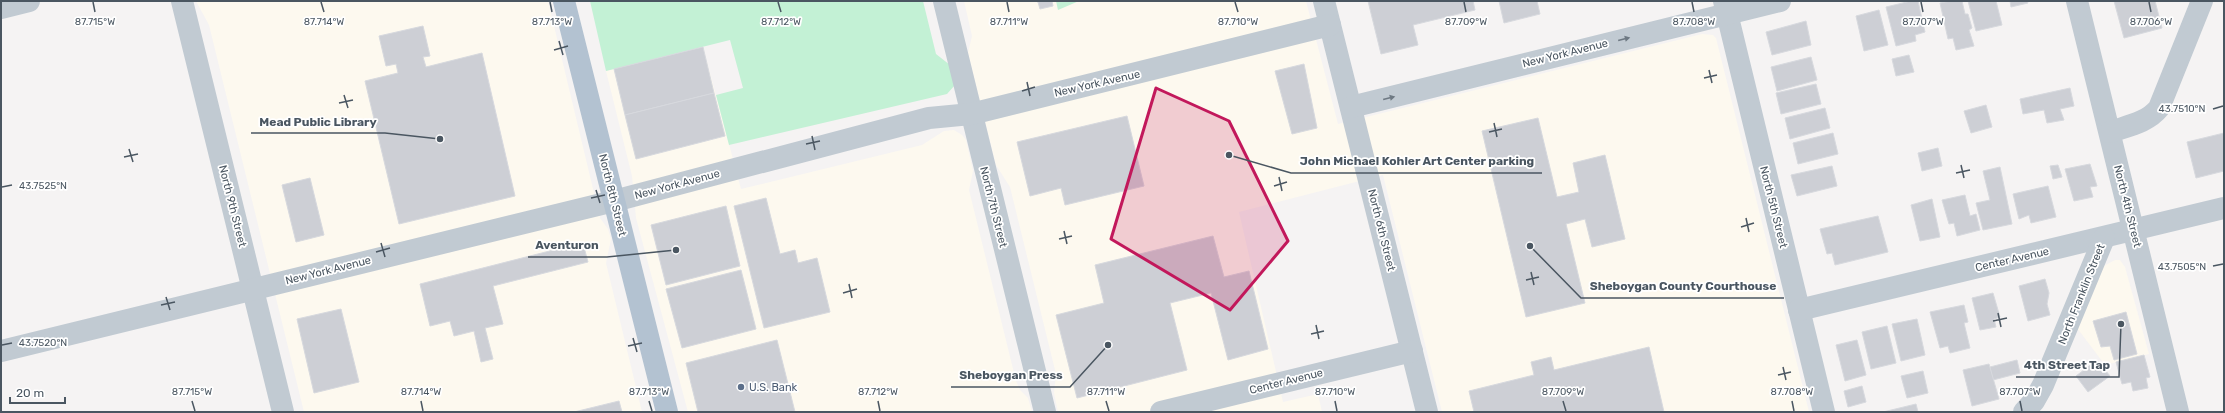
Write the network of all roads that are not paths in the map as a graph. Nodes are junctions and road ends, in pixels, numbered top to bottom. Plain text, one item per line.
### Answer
1 (28, 1) edge
2 (182, 1) edge
3 (564, 1) edge
4 (944, 1) edge
5 (1324, 1) edge
6 (1780, 1) edge
7 (2077, 1) edge
8 (2202, 1) edge
9 (1, 8) edge
10 (1725, 8) edge
11 (1330, 25) junction
12 (1351, 107) junction
13 (971, 114) junction
14 (2110, 132) junction
15 (614, 201) junction
16 (2224, 208) edge
17 (2134, 230) junction
18 (2104, 238) junction
19 (253, 289) junction
20 (1799, 310) junction
21 (1, 351) edge
22 (1412, 351) junction
23 (283, 412) edge
24 (667, 412) edge
25 (1045, 412) edge
26 (1161, 412) edge
27 (1427, 412) edge
28 (1824, 412) edge
29 (2024, 412) edge
30 (2178, 412) edge

1 - 9 street
2 - 19 street, North 9th Street
3 - 15 main road, North 8th Street
4 - 13 street, North 7th Street
5 - 11 street, North 6th Street
6 - 10 street, New York Avenue
7 - 14 street, North 4th Street
8 - 14 street
12 -> 10 street, New York Avenue
10 - 20 street, North 5th Street
11 - 12 street, North 6th Street
11 - 13 street, New York Avenue
12 - 22 street, North 6th Street
13 - 15 street, New York Avenue
13 - 25 street, North 7th Street
14 - 17 street, North 4th Street
15 - 19 street, New York Avenue
15 - 24 main road, North 8th Street
16 - 17 street, Center Avenue
17 - 18 street, Center Avenue
17 - 30 street, North 4th Street
18 - 20 street, Center Avenue
18 - 29 street, North Franklin Street
19 - 21 street, New York Avenue
19 - 23 street, North 9th Street
20 - 28 street, North 5th Street
22 - 26 street, Center Avenue
22 - 27 street, North 6th Street

